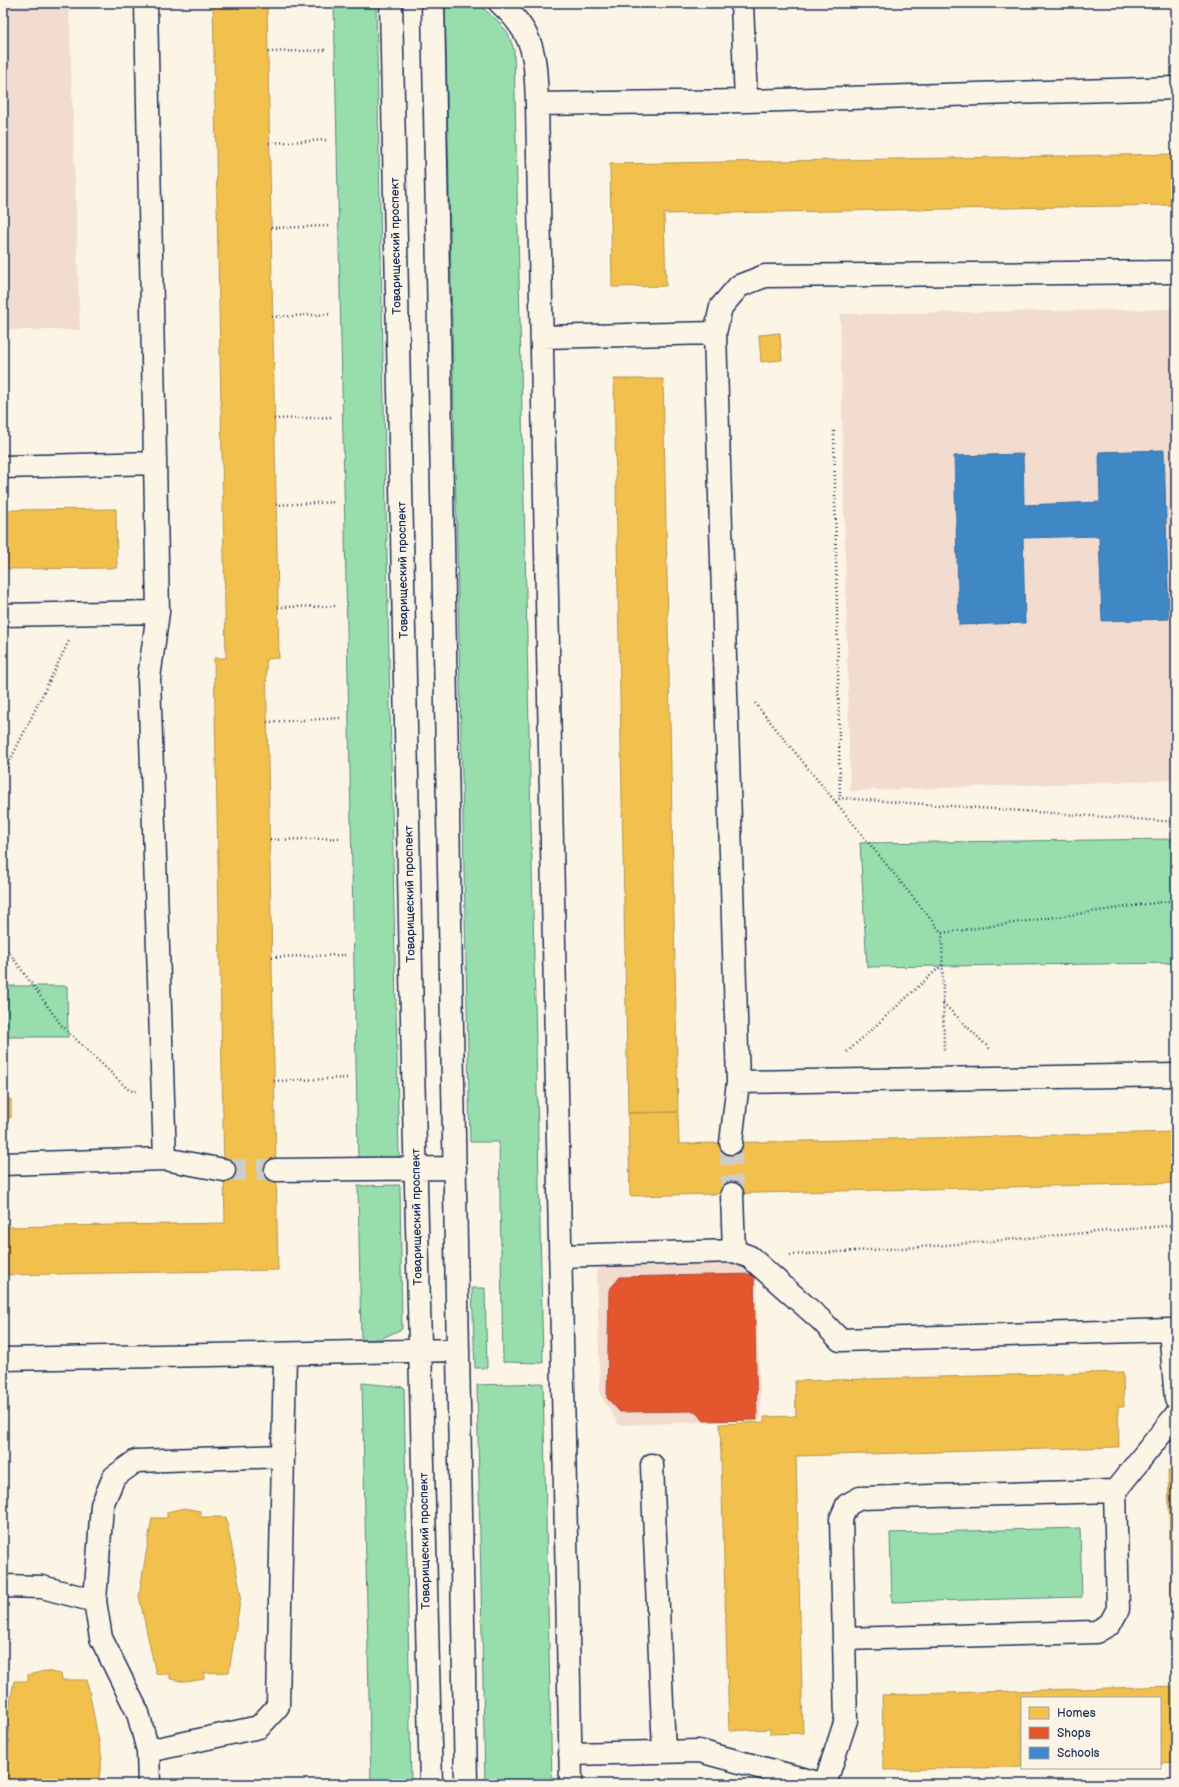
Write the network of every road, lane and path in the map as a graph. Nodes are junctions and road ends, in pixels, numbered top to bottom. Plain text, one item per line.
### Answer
1 (146, 3) edge
2 (391, 3) edge
3 (433, 3) edge
4 (500, 3) edge
5 (742, 3) edge
6 (326, 50) dead end
7 (268, 52) dead end
8 (1176, 88) edge
9 (746, 101) junction
10 (537, 104) junction
11 (328, 140) dead end
12 (269, 143) dead end
13 (330, 226) dead end
14 (271, 228) dead end
15 (1176, 272) edge
16 (332, 314) dead end
17 (272, 317) dead end
18 (715, 333) junction
19 (542, 337) junction
20 (334, 417) dead end
21 (274, 419) dead end
22 (834, 431) dead end
23 (155, 463) junction
24 (3, 467) edge
25 (336, 502) dead end
26 (276, 505) dead end
27 (338, 606) dead end
28 (278, 607) dead end
29 (158, 612) junction
30 (83, 614) junction
31 (3, 615) edge
32 (725, 666) junction
33 (340, 718) dead end
34 (267, 722) dead end
35 (3, 775) edge
36 (840, 798) junction
37 (836, 802) junction
38 (1176, 822) edge
39 (342, 838) dead end
40 (270, 840) dead end
41 (1176, 900) edge
42 (942, 933) junction
43 (3, 944) edge
44 (345, 955) dead end
45 (272, 958) dead end
46 (942, 964) junction
47 (943, 1003) junction
48 (1176, 1075) edge
49 (348, 1078) dead end
50 (944, 1078) junction
51 (1019, 1078) junction
52 (816, 1080) junction
53 (274, 1081) dead end
54 (738, 1082) junction
55 (163, 1098) junction
56 (731, 1143) tunnel mouth
57 (165, 1159) junction
58 (3, 1164) edge
59 (455, 1168) junction
60 (224, 1170) tunnel mouth
61 (276, 1170) tunnel mouth
62 (416, 1170) junction
63 (732, 1194) tunnel mouth
64 (1176, 1225) edge
65 (742, 1254) junction
66 (560, 1256) junction
67 (458, 1350) junction
68 (420, 1351) junction
69 (285, 1354) junction
70 (3, 1359) edge
71 (1176, 1399) edge
72 (1176, 1415) edge
73 (283, 1456) junction
74 (652, 1465) dead end
75 (1115, 1491) junction
76 (3, 1586) edge
77 (94, 1601) junction
78 (844, 1639) junction
79 (148, 1751) junction
80 (664, 1752) junction
81 (570, 1754) junction
82 (770, 1777) edge
83 (149, 1784) edge
84 (431, 1784) edge
85 (466, 1784) edge
86 (571, 1784) edge
87 (823, 1784) edge

1 - 23 street
2 - 62 street, Товарищеский проспект
3 - 59 street
4 - 10 street
5 - 9 street
6 - 7 path
8 - 9 street
9 - 10 street
10 - 19 street
11 - 12 path
13 - 14 path
15 - 18 street
16 - 17 path
18 - 19 street
18 - 32 street
19 - 66 street
20 - 21 path
22 - 36 path
23 - 24 street
23 - 29 street
25 - 26 path
27 - 28 path
29 - 30 street
29 - 55 street
30 - 31 street
30 - 35 path
32 - 37 path
32 - 54 street
33 - 34 path
36 - 37 path
36 - 38 path
37 - 42 path
39 - 40 path
41 - 42 path
42 - 46 path
43 - 55 path
44 - 45 path
46 - 47 path
46 - 52 path
47 - 50 path
47 - 51 path
48 - 51 street
49 - 53 path
50 - 51 street
50 - 52 street
52 - 54 street
54 - 56 street
55 - 57 street
57 - 58 street
57 - 60 street
59 - 62 street
59 - 67 street
61 - 62 street
62 - 68 street, Товарищеский проспект
63 - 65 street
64 - 65 path
65 - 66 street
65 - 71 street
66 - 81 street
67 - 68 street
67 - 85 street
68 - 69 street
68 - 84 street, Товарищеский проспект
69 - 70 street
69 - 73 street
72 - 75 street
73 - 77 street
73 - 79 street
74 - 80 street
75 - 78 street
75 - 78 street
76 - 77 street
77 - 79 street
78 - 87 street
79 - 83 street
80 - 81 street
80 - 82 street
81 - 86 street
82 - 87 street

